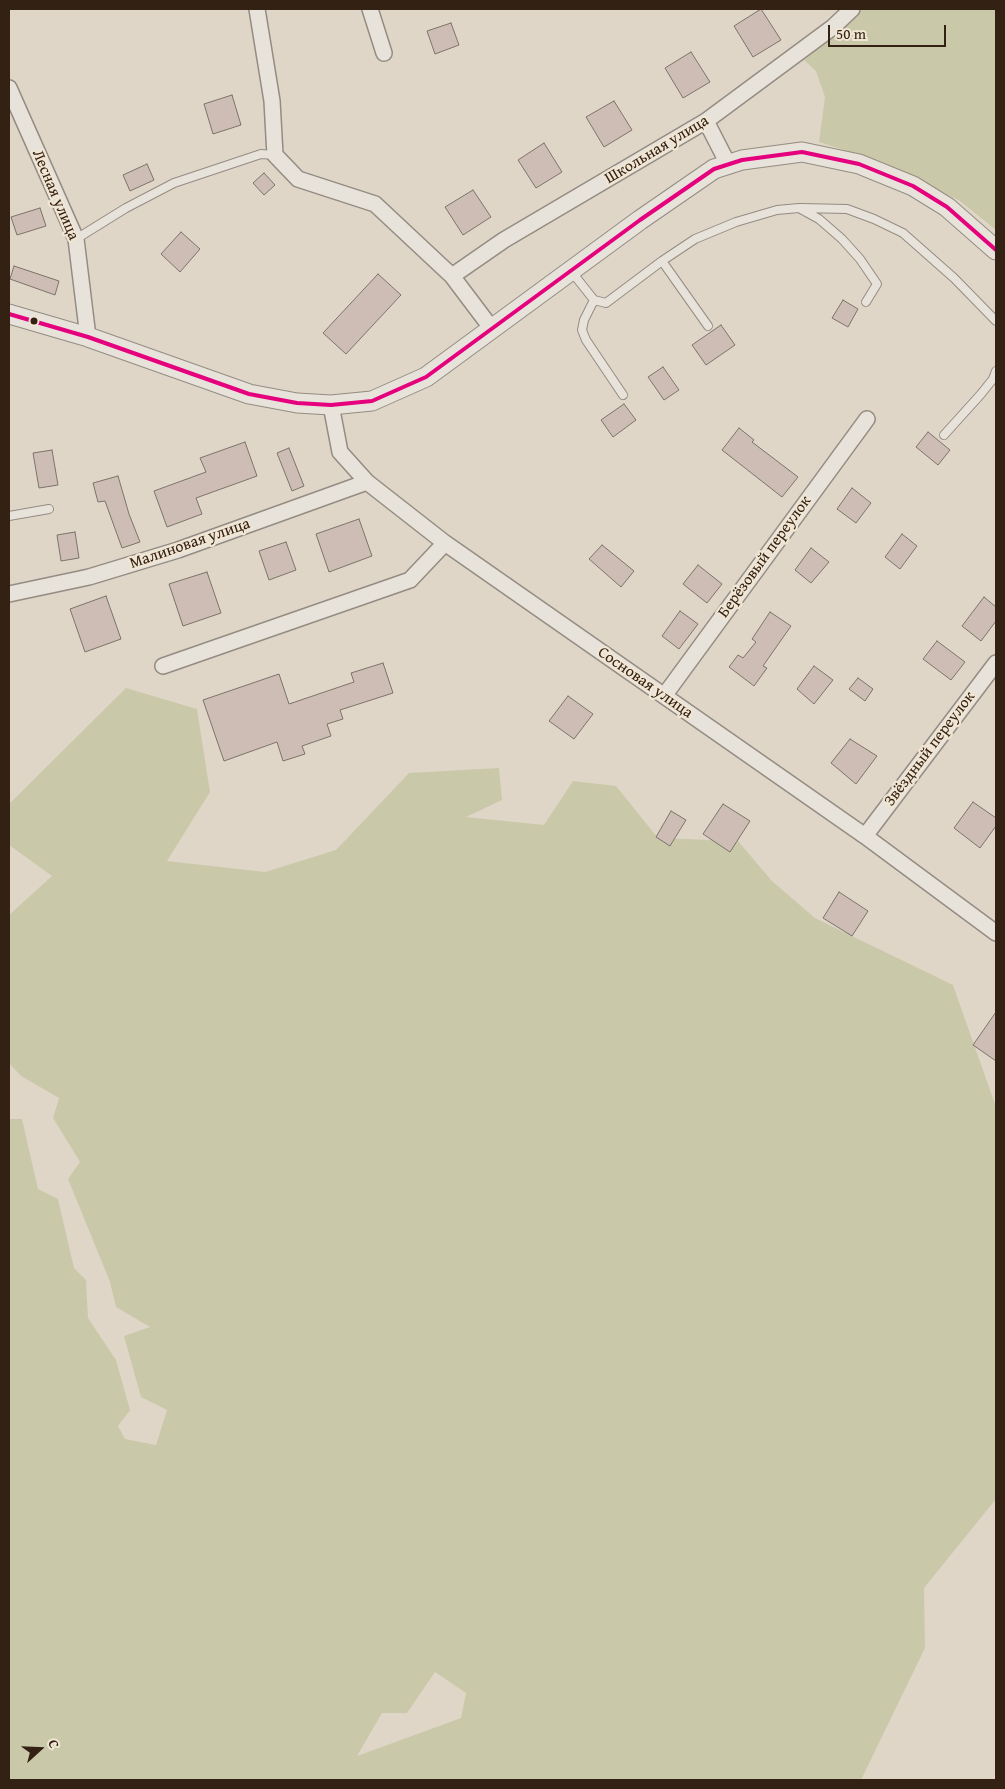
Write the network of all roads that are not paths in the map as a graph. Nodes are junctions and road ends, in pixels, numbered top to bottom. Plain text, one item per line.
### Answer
1 (257, 9) edge
2 (370, 9) edge
3 (852, 9) edge
4 (384, 53) dead end
5 (9, 88) edge
6 (706, 121) junction
7 (275, 155) junction
8 (728, 164) junction
9 (799, 208) junction
10 (76, 239) junction
11 (996, 250) edge
12 (662, 261) junction
13 (571, 271) junction
14 (452, 276) junction
15 (594, 300) junction
16 (866, 302) dead end
17 (9, 314) edge
18 (996, 321) edge
19 (708, 326) dead end
20 (492, 329) junction
21 (88, 337) junction
22 (996, 371) edge
23 (623, 395) dead end
24 (331, 405) junction
25 (867, 419) dead end
26 (944, 435) dead end
27 (367, 482) junction
28 (49, 508) dead end
29 (9, 516) edge
30 (445, 543) junction
31 (9, 594) edge
32 (996, 663) edge
33 (163, 666) dead end
34 (664, 696) junction
35 (865, 836) junction
36 (996, 933) edge

1 - 7 street
2 - 4 street
3 - 6 street, Школьная улица
5 - 10 street, Лесная улица
6 - 8 street
6 - 14 street, Школьная улица
7 - 10 lane
7 - 14 street
8 - 11 street
8 - 13 street
9 - 12 lane
9 - 16 lane
9 - 18 lane
10 - 21 street, Лесная улица
12 - 15 lane
12 - 19 lane
13 - 15 lane
13 - 20 street
14 - 20 street
15 - 23 lane
17 - 21 street
20 - 24 street
21 - 24 street
22 - 26 lane
24 - 27 street, Сосновая улица
25 - 34 street, Берёзовый переулок
27 - 30 street, Сосновая улица
27 - 31 street, Малиновая улица
28 - 29 lane
30 - 33 street
30 - 34 street, Сосновая улица
32 - 35 street, Звёздный переулок
34 - 35 street, Сосновая улица
35 - 36 street, Сосновая улица

